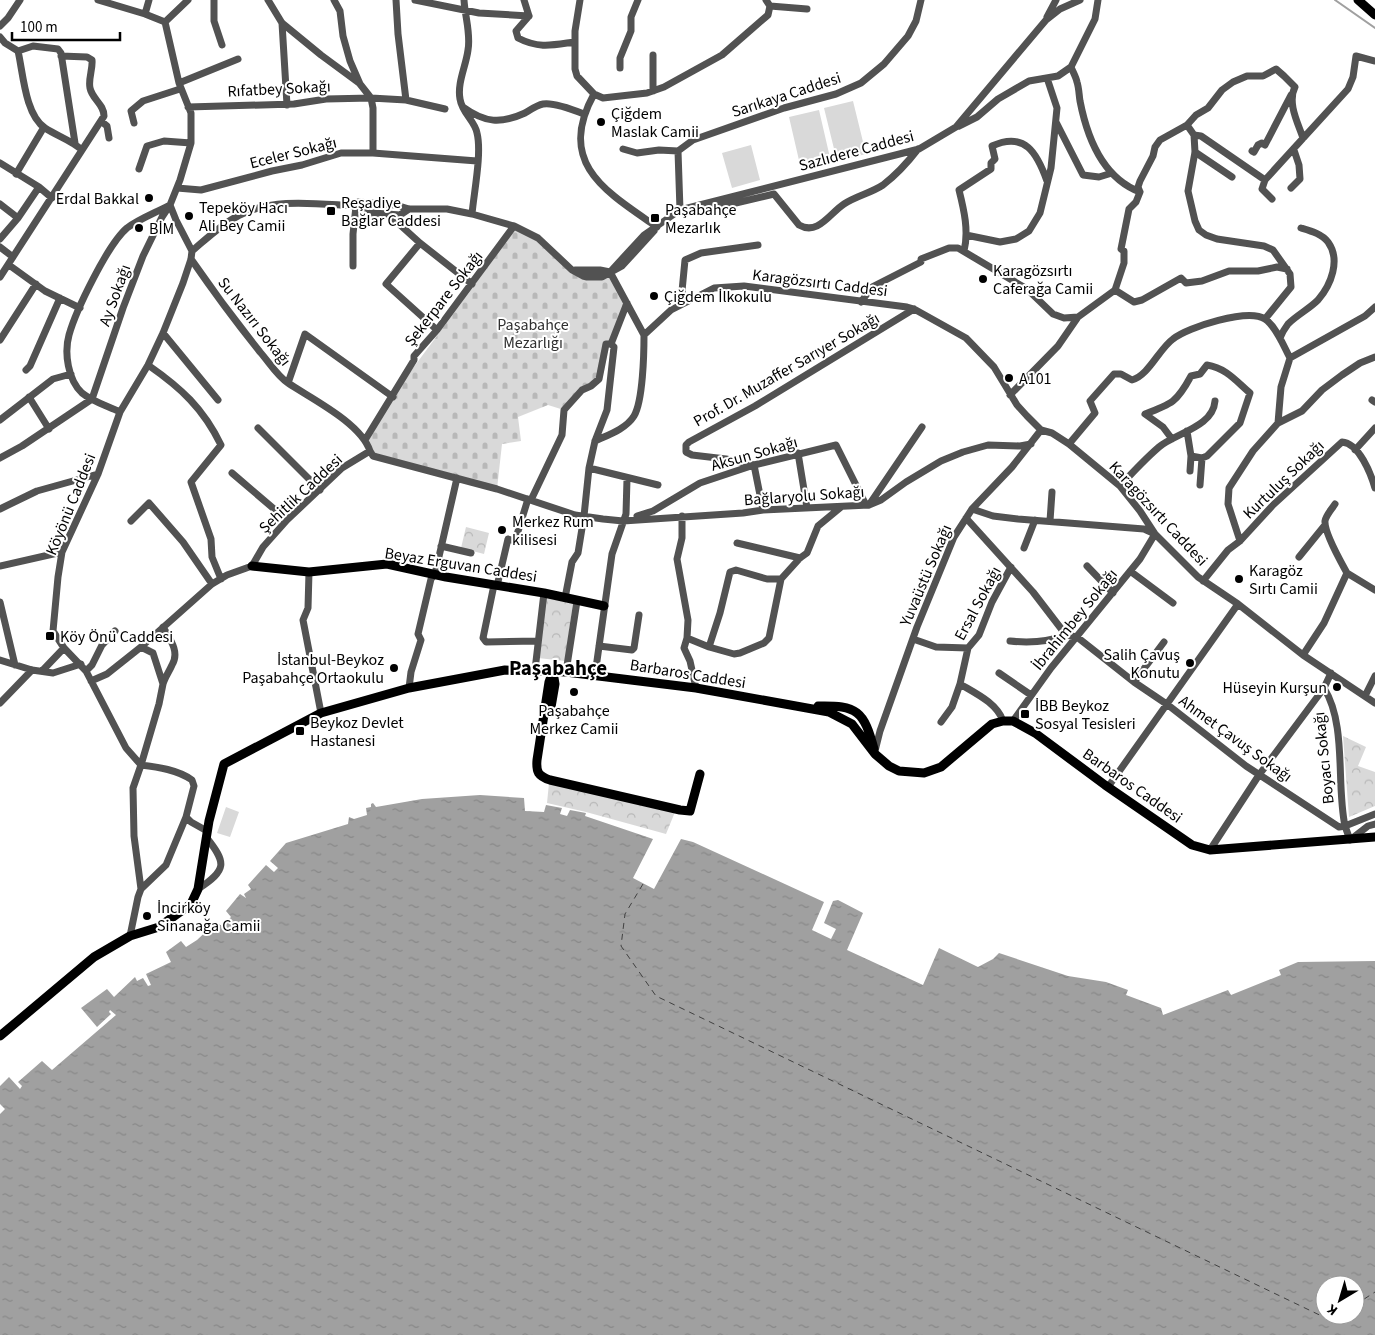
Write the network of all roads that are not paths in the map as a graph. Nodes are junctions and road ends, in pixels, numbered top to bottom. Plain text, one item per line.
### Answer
1 (20, 0) edge
2 (98, 0) edge
3 (149, 0) edge
4 (188, 0) edge
5 (214, 0) edge
6 (268, 0) edge
7 (334, 0) edge
8 (343, 0) edge
9 (396, 0) edge
10 (415, 0) edge
11 (464, 0) edge
12 (524, 0) edge
13 (580, 0) edge
14 (638, 0) edge
15 (922, 0) edge
16 (1056, 0) edge
17 (1080, 0) edge
18 (1098, 0) edge
19 (1358, 0) edge
20 (112, 2) edge
21 (768, 3) edge
22 (465, 9) junction
23 (807, 9) dead end
24 (340, 11) junction
25 (145, 14) junction
26 (1375, 15) edge
27 (529, 16) junction
28 (1046, 20) junction
29 (165, 22) junction
30 (282, 23) junction
31 (0, 26) edge
32 (0, 37) edge
33 (574, 42) junction
34 (222, 45) dead end
35 (18, 51) junction
36 (653, 55) dead end
37 (61, 56) junction
38 (238, 60) dead end
39 (1375, 61) edge
40 (620, 68) dead end
41 (1071, 68) junction
42 (1047, 78) junction
43 (360, 84) junction
44 (180, 86) junction
45 (653, 90) junction
46 (594, 94) junction
47 (1292, 94) junction
48 (371, 98) junction
49 (406, 100) junction
50 (286, 104) junction
51 (461, 105) junction
52 (188, 107) junction
53 (445, 109) dead end
54 (584, 114) junction
55 (102, 122) junction
56 (1056, 122) junction
57 (134, 123) dead end
58 (1187, 125) junction
59 (44, 127) junction
60 (956, 127) junction
61 (1194, 135) junction
62 (110, 138) dead end
63 (1303, 138) junction
64 (191, 143) junction
65 (75, 144) junction
66 (623, 149) dead end
67 (918, 149) junction
68 (82, 150) junction
69 (1294, 150) junction
70 (678, 151) junction
71 (1252, 151) dead end
72 (1194, 152) junction
73 (373, 153) junction
74 (477, 161) junction
75 (0, 163) edge
76 (139, 169) dead end
77 (1112, 173) junction
78 (16, 174) junction
79 (1232, 176) dead end
80 (1264, 180) junction
81 (1047, 181) junction
82 (39, 187) junction
83 (177, 188) junction
84 (1291, 188) dead end
85 (1140, 192) junction
86 (52, 198) junction
87 (1272, 199) dead end
88 (704, 203) junction
89 (0, 204) edge
90 (170, 205) junction
91 (356, 206) junction
92 (408, 209) junction
93 (680, 210) junction
94 (388, 214) junction
95 (472, 214) junction
96 (18, 218) junction
97 (514, 226) junction
98 (657, 227) junction
99 (1301, 228) dead end
100 (966, 235) junction
101 (0, 239) edge
102 (420, 243) junction
103 (758, 245) dead end
104 (0, 247) edge
105 (192, 251) junction
106 (964, 251) junction
107 (13, 257) junction
108 (191, 259) junction
109 (9, 265) junction
110 (353, 266) dead end
111 (1287, 269) junction
112 (610, 272) junction
113 (0, 277) edge
114 (36, 284) junction
115 (472, 284) junction
116 (1115, 290) junction
117 (60, 298) junction
118 (685, 302) junction
119 (861, 302) junction
120 (627, 303) junction
121 (1375, 307) edge
122 (80, 308) junction
123 (914, 309) junction
124 (1078, 317) junction
125 (1265, 319) junction
126 (437, 330) junction
127 (163, 333) junction
128 (644, 335) junction
129 (1280, 338) junction
130 (0, 340) edge
131 (611, 344) junction
132 (1375, 357) edge
133 (1290, 358) junction
134 (148, 365) junction
135 (26, 370) dead end
136 (71, 374) junction
137 (288, 383) junction
138 (1010, 395) junction
139 (29, 397) junction
140 (393, 397) junction
141 (92, 399) junction
142 (218, 400) dead end
143 (1214, 401) dead end
144 (120, 412) junction
145 (0, 420) edge
146 (1278, 423) junction
147 (922, 427) dead end
148 (258, 428) dead end
149 (1375, 428) edge
150 (49, 429) junction
151 (1041, 430) junction
152 (1187, 431) junction
153 (1172, 439) junction
154 (365, 440) junction
155 (595, 441) junction
156 (1031, 444) junction
157 (1070, 444) junction
158 (1356, 450) junction
159 (370, 451) junction
160 (798, 453) junction
161 (1191, 456) junction
162 (0, 458) edge
163 (1202, 458) junction
164 (754, 465) junction
165 (589, 468) junction
166 (1190, 471) dead end
167 (232, 473) dead end
168 (98, 474) junction
169 (457, 478) junction
170 (627, 479) junction
171 (658, 485) dead end
172 (1200, 485) dead end
173 (1120, 486) junction
174 (1375, 488) edge
175 (320, 490) junction
176 (1052, 492) dead end
177 (529, 500) junction
178 (1335, 504) dead end
179 (867, 505) junction
180 (842, 506) junction
181 (807, 508) junction
182 (0, 509) edge
183 (763, 510) junction
184 (972, 510) junction
185 (584, 516) junction
186 (682, 516) junction
187 (966, 518) junction
188 (287, 520) junction
189 (1035, 520) junction
190 (131, 521) dead end
191 (623, 521) junction
192 (1050, 521) junction
193 (1325, 525) junction
194 (1155, 534) junction
195 (1240, 541) junction
196 (737, 543) dead end
197 (441, 546) junction
198 (1024, 548) dead end
199 (62, 552) junction
200 (471, 553) dead end
201 (1299, 557) dead end
202 (800, 558) junction
203 (0, 566) edge
204 (252, 566) junction
205 (1087, 566) dead end
206 (1011, 567) junction
207 (1130, 571) junction
208 (309, 572) junction
209 (1347, 573) junction
210 (435, 574) junction
211 (221, 579) junction
212 (781, 579) junction
213 (1203, 581) junction
214 (212, 584) junction
215 (495, 586) junction
216 (1374, 590) edge
217 (544, 593) junction
218 (1113, 594) junction
219 (565, 598) junction
220 (577, 601) junction
221 (0, 602) edge
222 (1173, 603) dead end
223 (1238, 604) junction
224 (604, 606) junction
225 (638, 616) dead end
226 (164, 627) junction
227 (115, 631) dead end
228 (1066, 635) junction
229 (1076, 637) junction
230 (687, 638) junction
231 (913, 639) junction
232 (538, 641) junction
233 (1010, 641) dead end
234 (1164, 642) dead end
235 (599, 646) junction
236 (141, 647) junction
237 (710, 647) junction
238 (64, 648) junction
239 (968, 648) junction
240 (1303, 655) junction
241 (0, 660) edge
242 (81, 664) junction
243 (15, 665) junction
244 (32, 670) junction
245 (535, 670) junction
246 (42, 671) junction
247 (553, 671) junction
248 (86, 672) junction
249 (566, 672) junction
250 (999, 673) dead end
251 (1331, 673) junction
252 (594, 675) junction
253 (1375, 676) edge
254 (91, 681) junction
255 (1134, 682) junction
256 (163, 684) junction
257 (960, 684) junction
258 (409, 688) junction
259 (696, 688) junction
260 (1324, 688) junction
261 (1031, 695) junction
262 (1365, 696) junction
263 (0, 703) edge
264 (1375, 703) edge
265 (1168, 705) junction
266 (321, 713) junction
267 (1003, 720) junction
268 (1013, 721) junction
269 (941, 722) dead end
270 (875, 754) junction
271 (141, 765) junction
272 (700, 774) dead end
273 (1259, 775) junction
274 (1108, 787) junction
275 (1375, 814) edge
276 (186, 817) junction
277 (1375, 824) edge
278 (1345, 826) junction
279 (206, 834) junction
280 (1374, 836) edge
281 (1350, 840) junction
282 (1210, 850) junction
283 (141, 889) junction
284 (198, 889) junction
285 (130, 936) junction
286 (0, 1036) edge

1 - 31 street
2 - 20 street
3 - 25 street
4 - 29 street
5 - 34 street
6 - 30 street
7 - 24 street
8 - 24 street
9 - 49 street
10 - 22 street
11 - 22 street
12 - 27 street
13 - 33 street
14 - 40 street
15 - 70 street, Sarıkaya Caddesi
16 - 28 street, Sazlıdere Caddesi
17 - 28 street, Sazlıdere Caddesi
18 - 41 street
19 - 26 main road
20 - 25 street
21 - 23 street
21 - 45 street
22 - 27 street
22 - 51 street
24 - 43 street
25 - 29 street
27 - 33 street
28 - 60 street, Sazlıdere Caddesi
29 - 44 street, Ay Sokağı
30 - 43 street
30 - 50 street
32 - 35 street
33 - 46 street
35 - 37 street
35 - 59 street
36 - 45 street
37 - 55 street
37 - 65 street
38 - 44 street
39 - 63 street
41 - 42 street
41 - 77 street
42 - 56 street
42 - 60 street
43 - 48 street
44 - 52 street, Ay Sokağı
44 - 57 street
45 - 46 street
46 - 54 street
47 - 58 street
47 - 63 street
47 - 71 street
48 - 49 street, Rıfatbey Sokağı
48 - 50 street, Rıfatbey Sokağı
48 - 73 street
49 - 53 street, Rıfatbey Sokağı
50 - 52 street, Rıfatbey Sokağı
51 - 54 street
51 - 74 street
52 - 64 street, Ay Sokağı
54 - 98 street
55 - 62 street
55 - 68 street
56 - 77 street
56 - 81 street
58 - 61 street
58 - 85 street
59 - 65 street
59 - 78 street
60 - 67 street, Sazlıdere Caddesi
61 - 72 street
61 - 80 street
63 - 69 street
64 - 76 street
64 - 83 street, Ay Sokağı
65 - 68 street
66 - 70 street
67 - 88 street, Sazlıdere Caddesi
67 - 88 street
68 - 86 street
69 - 80 street
69 - 84 street
70 - 93 street
72 - 79 street
72 - 111 street
73 - 74 street, Eceler Sokağı
73 - 83 street, Eceler Sokağı
74 - 95 street
75 - 78 street
77 - 85 street
78 - 82 street
80 - 87 street
81 - 100 street
81 - 100 street
82 - 86 street
82 - 96 street
83 - 90 street, Ay Sokağı
85 - 116 street
86 - 107 street
88 - 93 street, Sazlıdere Caddesi
89 - 96 street
90 - 105 street
90 - 122 street
90 - 141 street, Ay Sokağı
91 - 92 street
91 - 94 street
91 - 105 street
91 - 110 street
92 - 94 street
92 - 95 street
93 - 98 street, Sazlıdere Caddesi
94 - 102 street
95 - 97 street
96 - 101 street
97 - 112 street
97 - 115 street, Şekerpare Sokağı
98 - 112 street, Sazlıdere Caddesi
99 - 129 street
100 - 106 street
102 - 115 street
102 - 126 street
103 - 118 street
104 - 107 street
105 - 108 street, Köyönü Caddesi
106 - 119 street
106 - 124 street
107 - 109 street
108 - 127 street, Köyönü Caddesi
108 - 137 street, Su Nazırı Sokağı
109 - 113 street
109 - 114 street
111 - 116 street
111 - 125 street
112 - 120 street
114 - 117 street
114 - 130 street
115 - 126 street, Şekerpare Sokağı
116 - 124 street
117 - 122 street
117 - 135 street
118 - 119 street, Karagözsırtı Caddesi
118 - 128 street, Karagözsırtı Caddesi
119 - 123 street, Karagözsırtı Caddesi
120 - 128 street
120 - 131 street
121 - 133 street
122 - 136 street
123 - 138 street, Karagözsırtı Caddesi
123 - 164 street, Prof. Dr. Muzaffer Sarıyer Sokağı
124 - 138 street
125 - 129 street
125 - 157 street
126 - 140 street, Şekerpare Sokağı
127 - 134 street, Köyönü Caddesi
127 - 142 street
128 - 155 street
129 - 133 street
131 - 155 street
131 - 177 street
132 - 146 street
133 - 146 street
134 - 144 street, Köyönü Caddesi
134 - 211 street
136 - 139 street
136 - 141 street
137 - 140 street
137 - 154 street, Su Nazırı Sokağı
138 - 151 street, Karagözsırtı Caddesi
139 - 145 street
139 - 150 street
140 - 154 street, Şekerpare Sokağı
141 - 144 street
141 - 150 street
143 - 152 street
144 - 168 street, Köyönü Caddesi
146 - 195 street
147 - 179 street
148 - 175 street
149 - 158 street
150 - 162 street
151 - 156 street, Yuvaüstü Sokağı
151 - 157 street, Karagözsırtı Caddesi
152 - 153 street
152 - 161 street
153 - 163 street
153 - 173 street
154 - 159 street, Su Nazırı Sokağı
155 - 165 street
156 - 179 street, Bağlaryolu Sokağı
156 - 184 street, Yuvaüstü Sokağı
157 - 173 street, Karagözsırtı Caddesi
158 - 174 street
158 - 195 street, Kurtuluş Sokağı
159 - 169 street
159 - 175 street, Şehitlik Caddesi
160 - 164 street, Aksun Sokağı
160 - 179 street, Aksun Sokağı
160 - 181 street
161 - 163 street
161 - 166 street
163 - 172 street
164 - 183 street
164 - 191 street, Aksun Sokağı
165 - 170 street
165 - 185 street
167 - 188 street
168 - 182 street
168 - 199 street, Köyönü Caddesi
169 - 177 street
169 - 197 street
170 - 171 street
170 - 191 street
173 - 194 street, Karagözsırtı Caddesi
175 - 188 street, Şehitlik Caddesi
176 - 192 street
177 - 185 street
177 - 215 street
178 - 193 street
179 - 180 street, Bağlaryolu Sokağı
180 - 181 street, Bağlaryolu Sokağı
180 - 202 street
181 - 183 street, Bağlaryolu Sokağı
183 - 186 street, Bağlaryolu Sokağı
184 - 187 street, Yuvaüstü Sokağı
184 - 189 street
185 - 191 street
185 - 219 street
186 - 191 street, Bağlaryolu Sokağı
186 - 230 street
187 - 206 street
187 - 231 street, Yuvaüstü Sokağı
188 - 204 street, Şehitlik Caddesi
189 - 192 street
189 - 198 street
190 - 214 street
191 - 224 street
192 - 194 street
193 - 201 street
193 - 209 street
194 - 207 street, İbrahimbey Sokağı
194 - 213 street, Karagözsırtı Caddesi
195 - 213 street, Kurtuluş Sokağı
196 - 202 street
197 - 200 street
197 - 210 street
199 - 203 street
199 - 238 street, Köyönü Caddesi
202 - 212 street
204 - 208 main road, Beyaz Erguvan Caddesi
204 - 211 street
205 - 218 street
206 - 228 street
206 - 239 street, Ersal Sokağı
207 - 218 street, İbrahimbey Sokağı
207 - 222 street
208 - 210 main road, Beyaz Erguvan Caddesi
208 - 266 street
209 - 216 street
209 - 240 street
210 - 215 main road, Beyaz Erguvan Caddesi
210 - 258 street
211 - 214 street
212 - 237 street
212 - 237 street
213 - 223 street, Karagözsırtı Caddesi
214 - 226 street
215 - 217 main road, Beyaz Erguvan Caddesi
215 - 232 street
217 - 219 main road, Beyaz Erguvan Caddesi
217 - 232 street
218 - 229 street, İbrahimbey Sokağı
219 - 220 main road, Beyaz Erguvan Caddesi
220 - 224 main road, Beyaz Erguvan Caddesi
220 - 249 street
221 - 243 street
223 - 240 street, Karagözsırtı Caddesi
223 - 265 street
224 - 235 street
225 - 235 street
226 - 236 street
226 - 256 street
227 - 248 street
228 - 229 street, Ahmet Çavuş Sokağı
228 - 233 street
229 - 255 street, Ahmet Çavuş Sokağı
229 - 261 street, İbrahimbey Sokağı
230 - 237 street
230 - 259 street
231 - 239 street
231 - 270 street, Yuvaüstü Sokağı
232 - 245 street
234 - 255 street
235 - 252 street
236 - 254 street
236 - 256 street
238 - 242 street, Köyönü Caddesi
238 - 246 street
239 - 257 street, Ersal Sokağı
240 - 251 street, Karagözsırtı Caddesi
241 - 243 street
242 - 246 street
242 - 248 street, Köyönü Caddesi
243 - 244 street
244 - 246 street
244 - 263 street
245 - 247 main road, Barbaros Caddesi
245 - 258 main road, Barbaros Caddesi
247 - 249 main road, Barbaros Caddesi
247 - 272 main road
248 - 254 street, Köyönü Caddesi
249 - 252 main road, Barbaros Caddesi
250 - 261 street
251 - 260 street
251 - 262 street, Karagözsırtı Caddesi
252 - 259 main road, Barbaros Caddesi
253 - 262 street
254 - 271 street, Köyönü Caddesi
255 - 265 street, Ahmet Çavuş Sokağı
256 - 271 street
257 - 267 street
257 - 269 street, Ersal Sokağı
258 - 266 main road, Barbaros Caddesi
259 - 270 main road, Barbaros Caddesi
260 - 273 street
260 - 278 street, Boyacı Sokağı
261 - 268 street, İbrahimbey Sokağı
262 - 264 street, Karagözsırtı Caddesi
265 - 273 street, Ahmet Çavuş Sokağı
265 - 274 street
266 - 279 main road, Barbaros Caddesi
267 - 268 main road, Barbaros Caddesi
267 - 270 main road
268 - 274 main road, Barbaros Caddesi
271 - 276 street
271 - 283 street
273 - 278 street, Ahmet Çavuş Sokağı
273 - 282 street
274 - 282 main road, Barbaros Caddesi
275 - 278 street
276 - 279 street
276 - 283 street
277 - 281 street
278 - 281 street
279 - 284 main road, Barbaros Caddesi
279 - 284 street
280 - 281 main road, Barbaros Caddesi
281 - 282 main road, Barbaros Caddesi
283 - 285 street
284 - 285 main road
285 - 286 main road

